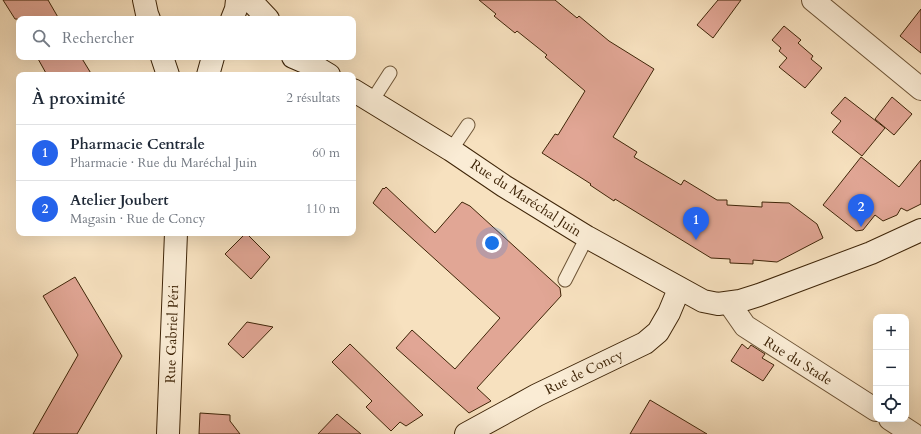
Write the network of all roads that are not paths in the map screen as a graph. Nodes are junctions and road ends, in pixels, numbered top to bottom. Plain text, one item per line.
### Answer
1 (237, 0) edge
2 (250, 0) edge
3 (813, 0) edge
4 (233, 16) edge
5 (265, 16) edge
6 (163, 60) edge
7 (212, 60) edge
8 (301, 60) edge
9 (316, 66) edge
10 (167, 72) edge
11 (209, 72) edge
12 (390, 73) dead end
13 (921, 89) edge
14 (356, 92) edge
15 (372, 101) junction
16 (468, 125) dead end
17 (451, 150) junction
18 (921, 230) edge
19 (176, 236) edge
20 (587, 237) junction
21 (565, 280) dead end
22 (679, 289) junction
23 (729, 303) junction
24 (873, 408) edge
25 (895, 422) edge
26 (168, 434) edge
27 (466, 434) edge
28 (913, 434) edge

1 - 4 street
2 - 5 street
3 - 13 street
6 - 10 street
7 - 11 street
8 - 9 street
12 - 15 lane
14 - 15 street, Rue du Maréchal Juin
15 - 17 street, Rue du Maréchal Juin
16 - 17 lane
17 - 20 street, Rue du Maréchal Juin
18 - 23 street
19 - 26 street, Rue Gabriel Péri
20 - 21 lane
20 - 22 street, Rue du Maréchal Juin
22 - 23 street, Rue du Maréchal Juin
22 - 27 street, Rue de Concy
23 - 24 street, Rue du Stade
25 - 28 street

